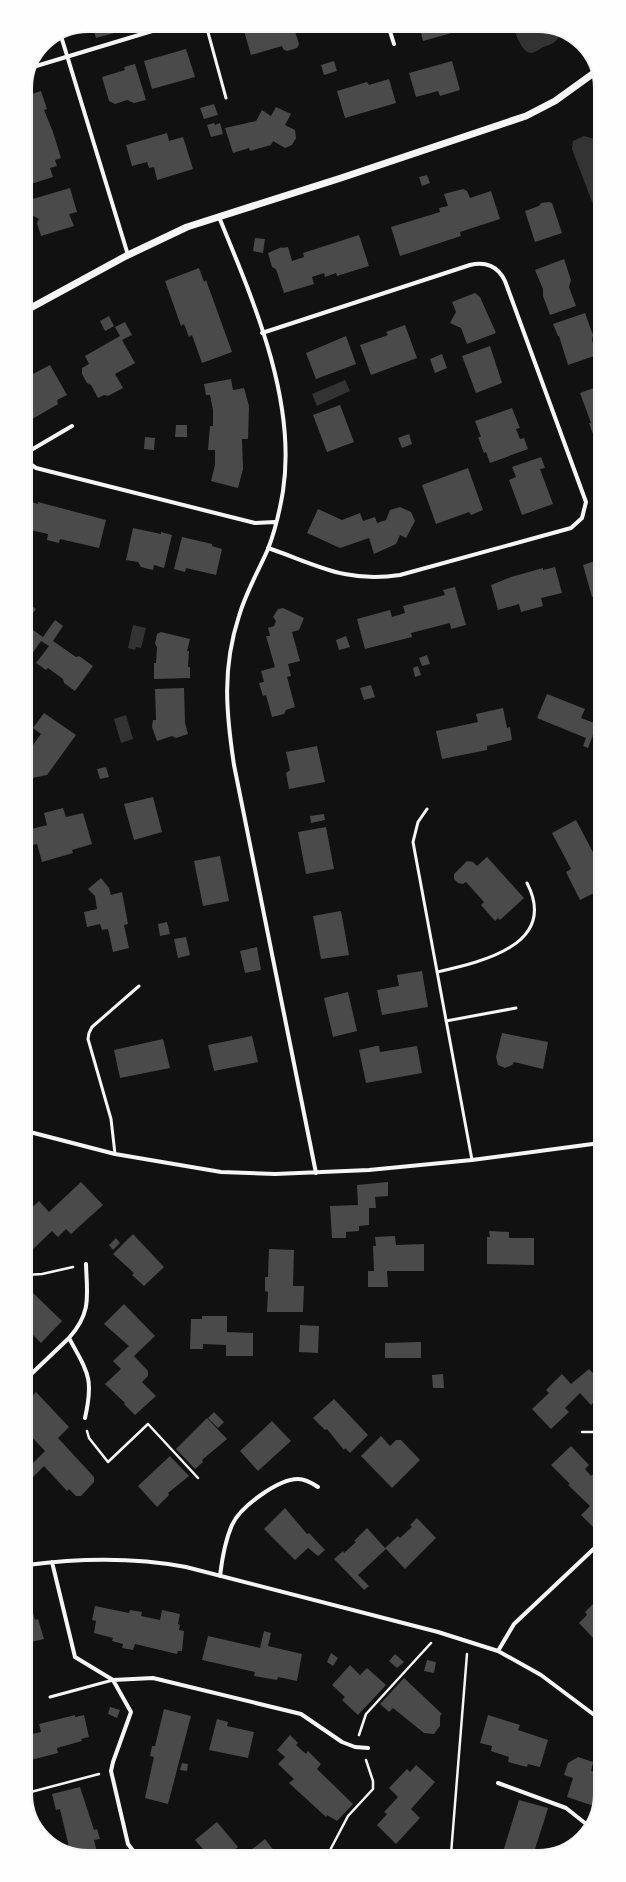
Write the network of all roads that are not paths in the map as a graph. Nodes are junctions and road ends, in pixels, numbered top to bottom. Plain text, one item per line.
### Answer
1 (148, 32) edge
2 (208, 32) edge
3 (390, 32) edge
4 (62, 39) edge
5 (394, 44) dead end
6 (67, 56) junction
7 (37, 66) edge
8 (592, 74) edge
9 (226, 98) dead end
10 (219, 217) junction
11 (128, 255) junction
12 (32, 307) edge
13 (262, 333) junction
14 (72, 426) dead end
15 (32, 449) edge
16 (32, 465) edge
17 (275, 522) junction
18 (268, 548) junction
19 (427, 809) dead end
20 (527, 883) dead end
21 (437, 972) junction
22 (139, 986) dead end
23 (516, 1008) dead end
24 (446, 1021) junction
25 (32, 1133) edge
26 (594, 1144) edge
27 (115, 1154) junction
28 (472, 1160) junction
29 (316, 1173) junction
30 (86, 1264) road end
31 (69, 1338) junction
32 (32, 1373) edge
33 (85, 1418) road end
34 (318, 1487) dead end
35 (594, 1549) edge
36 (52, 1562) junction
37 (32, 1564) edge
38 (220, 1576) junction
39 (498, 1652) junction
40 (113, 1680) junction
41 (50, 1697) dead end
42 (594, 1715) edge
43 (368, 1748) dead end
44 (498, 1783) dead end
45 (585, 1823) edge
46 (133, 1850) edge

1 - 6 street
2 - 9 lane
3 - 5 street
4 - 6 street
6 - 7 street
6 - 11 street
8 - 10 street
10 - 11 street
10 - 13 street
11 - 12 street
13 - 17 street
13 - 18 street
14 - 15 street
16 - 17 street
17 - 18 street
18 - 29 street
19 - 21 lane
20 - 21 lane
21 - 24 lane
22 - 27 lane
23 - 24 lane
24 - 28 lane
25 - 27 street
26 - 28 street
27 - 29 street
28 - 29 street
30 - 31 street
31 - 32 street
31 - 33 street
34 - 38 street
35 - 39 street
36 - 37 street
36 - 38 street
36 - 40 street
38 - 39 street
39 - 42 street
40 - 41 lane
40 - 43 street
40 - 46 street
44 - 45 street

